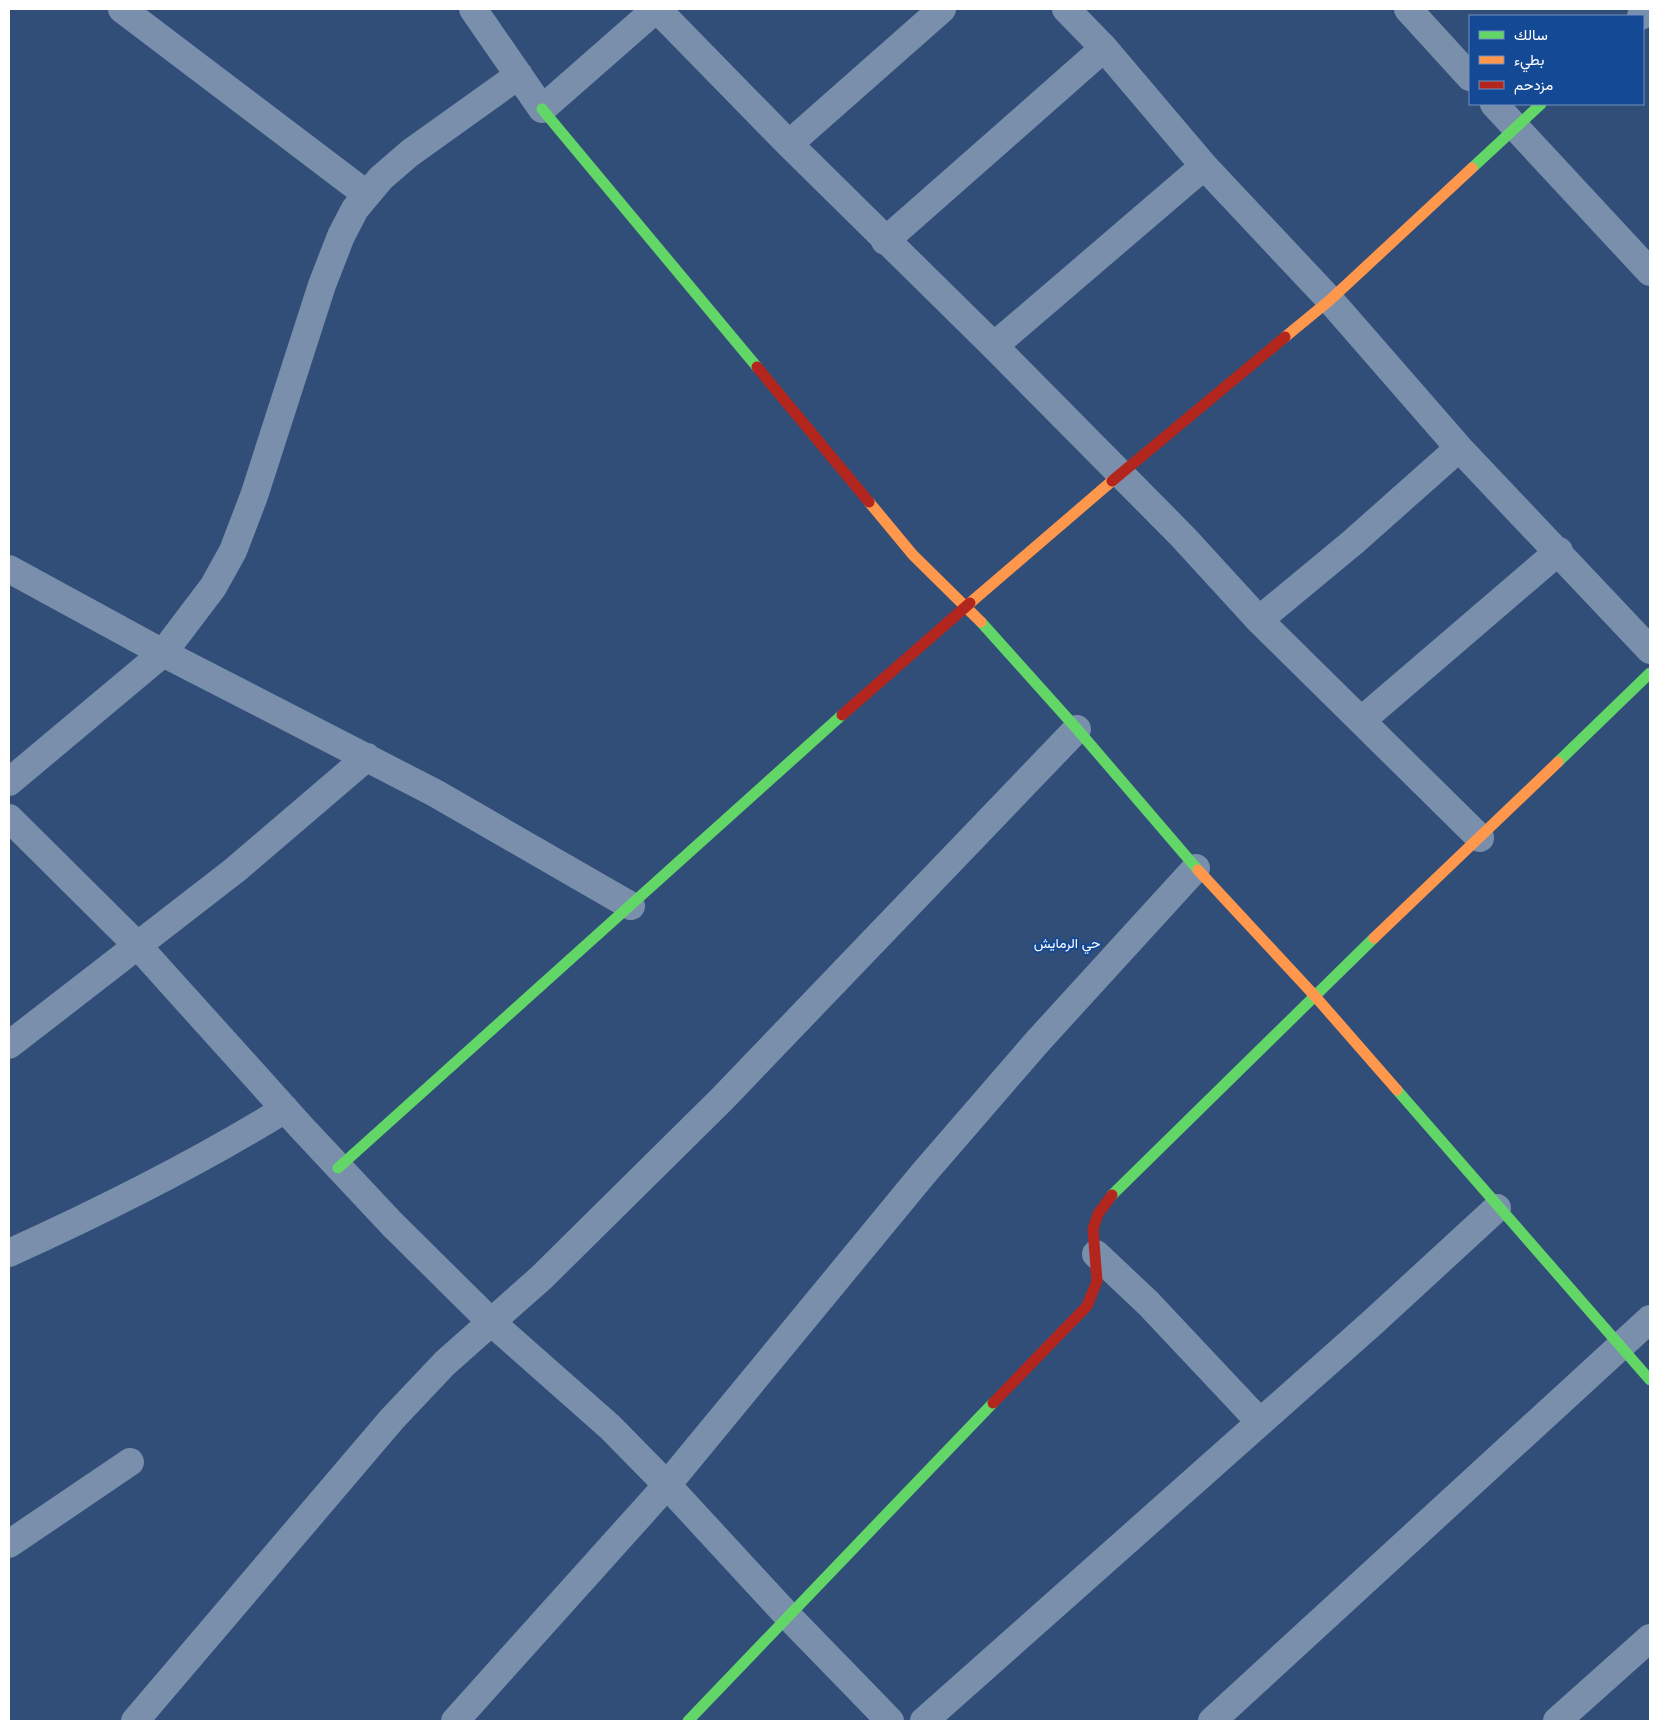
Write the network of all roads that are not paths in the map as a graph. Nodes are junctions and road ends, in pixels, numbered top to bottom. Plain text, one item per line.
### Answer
1 (122, 9) edge
2 (473, 9) edge
3 (656, 9) edge
4 (942, 9) edge
5 (1066, 9) edge
6 (1408, 9) edge
7 (1104, 48) junction
8 (519, 75) junction
9 (1469, 76) edge
10 (1495, 105) edge
11 (1541, 105) edge
12 (542, 109) junction
13 (1515, 127) junction
14 (789, 144) junction
15 (1204, 166) junction
16 (366, 194) junction
17 (885, 241) junction
18 (1650, 272) edge
19 (1330, 300) junction
20 (994, 346) junction
21 (1459, 448) junction
22 (1120, 474) junction
23 (1558, 551) junction
24 (9, 569) edge
25 (967, 607) junction
26 (1259, 620) junction
27 (1650, 650) edge
28 (163, 653) junction
29 (1650, 673) edge
30 (1362, 720) junction
31 (1077, 729) junction
32 (368, 757) junction
33 (9, 782) edge
34 (9, 818) edge
35 (1480, 838) junction
36 (1196, 868) junction
37 (631, 906) junction
38 (138, 946) junction
39 (1314, 995) junction
40 (9, 1046) edge
41 (285, 1110) junction
42 (338, 1168) junction
43 (1498, 1208) junction
44 (9, 1253) edge
45 (1096, 1254) junction
46 (1650, 1319) edge
47 (490, 1321) junction
48 (1619, 1346) junction
49 (1650, 1380) edge
50 (1260, 1422) junction
51 (130, 1462) dead end
52 (667, 1484) junction
53 (9, 1544) edge
54 (787, 1616) junction
55 (1650, 1638) edge
56 (135, 1721) edge
57 (455, 1721) edge
58 (688, 1721) edge
59 (890, 1721) edge
60 (924, 1721) edge
61 (1212, 1721) edge
62 (1557, 1721) edge

1 - 16 street
2 - 8 street
3 - 12 street
3 - 14 street
4 - 14 street
5 - 7 street
6 - 9 street
7 - 15 street
7 - 17 street
8 - 12 street
8 - 16 street
10 - 13 street
11 - 13 street
12 - 25 street
13 - 18 street
13 - 19 street
14 - 17 street
15 - 19 street
15 - 20 street
16 - 28 street
17 - 20 street
19 - 21 street
19 - 22 street
20 - 22 street
21 - 23 street
21 - 26 street
22 - 25 street
22 - 26 street
23 - 27 street
23 - 30 street
24 - 28 street
25 - 31 street
25 - 37 street
26 - 30 street
28 - 32 street
28 - 33 street
29 - 35 street
30 - 35 street
31 - 36 street
31 - 47 street
32 - 37 street
32 - 38 street
34 - 38 street
35 - 39 street
36 - 39 street
36 - 52 street
37 - 42 street
38 - 40 street
38 - 41 street
39 - 43 street
39 - 45 street
41 - 42 street
41 - 44 street
42 - 47 street
43 - 48 street
43 - 50 street
45 - 50 street
45 - 54 street
46 - 48 street
47 - 52 street
47 - 56 street
48 - 49 street
48 - 61 street
50 - 60 street
51 - 53 street
52 - 54 street
52 - 57 street
54 - 58 street
54 - 59 street
55 - 62 street

